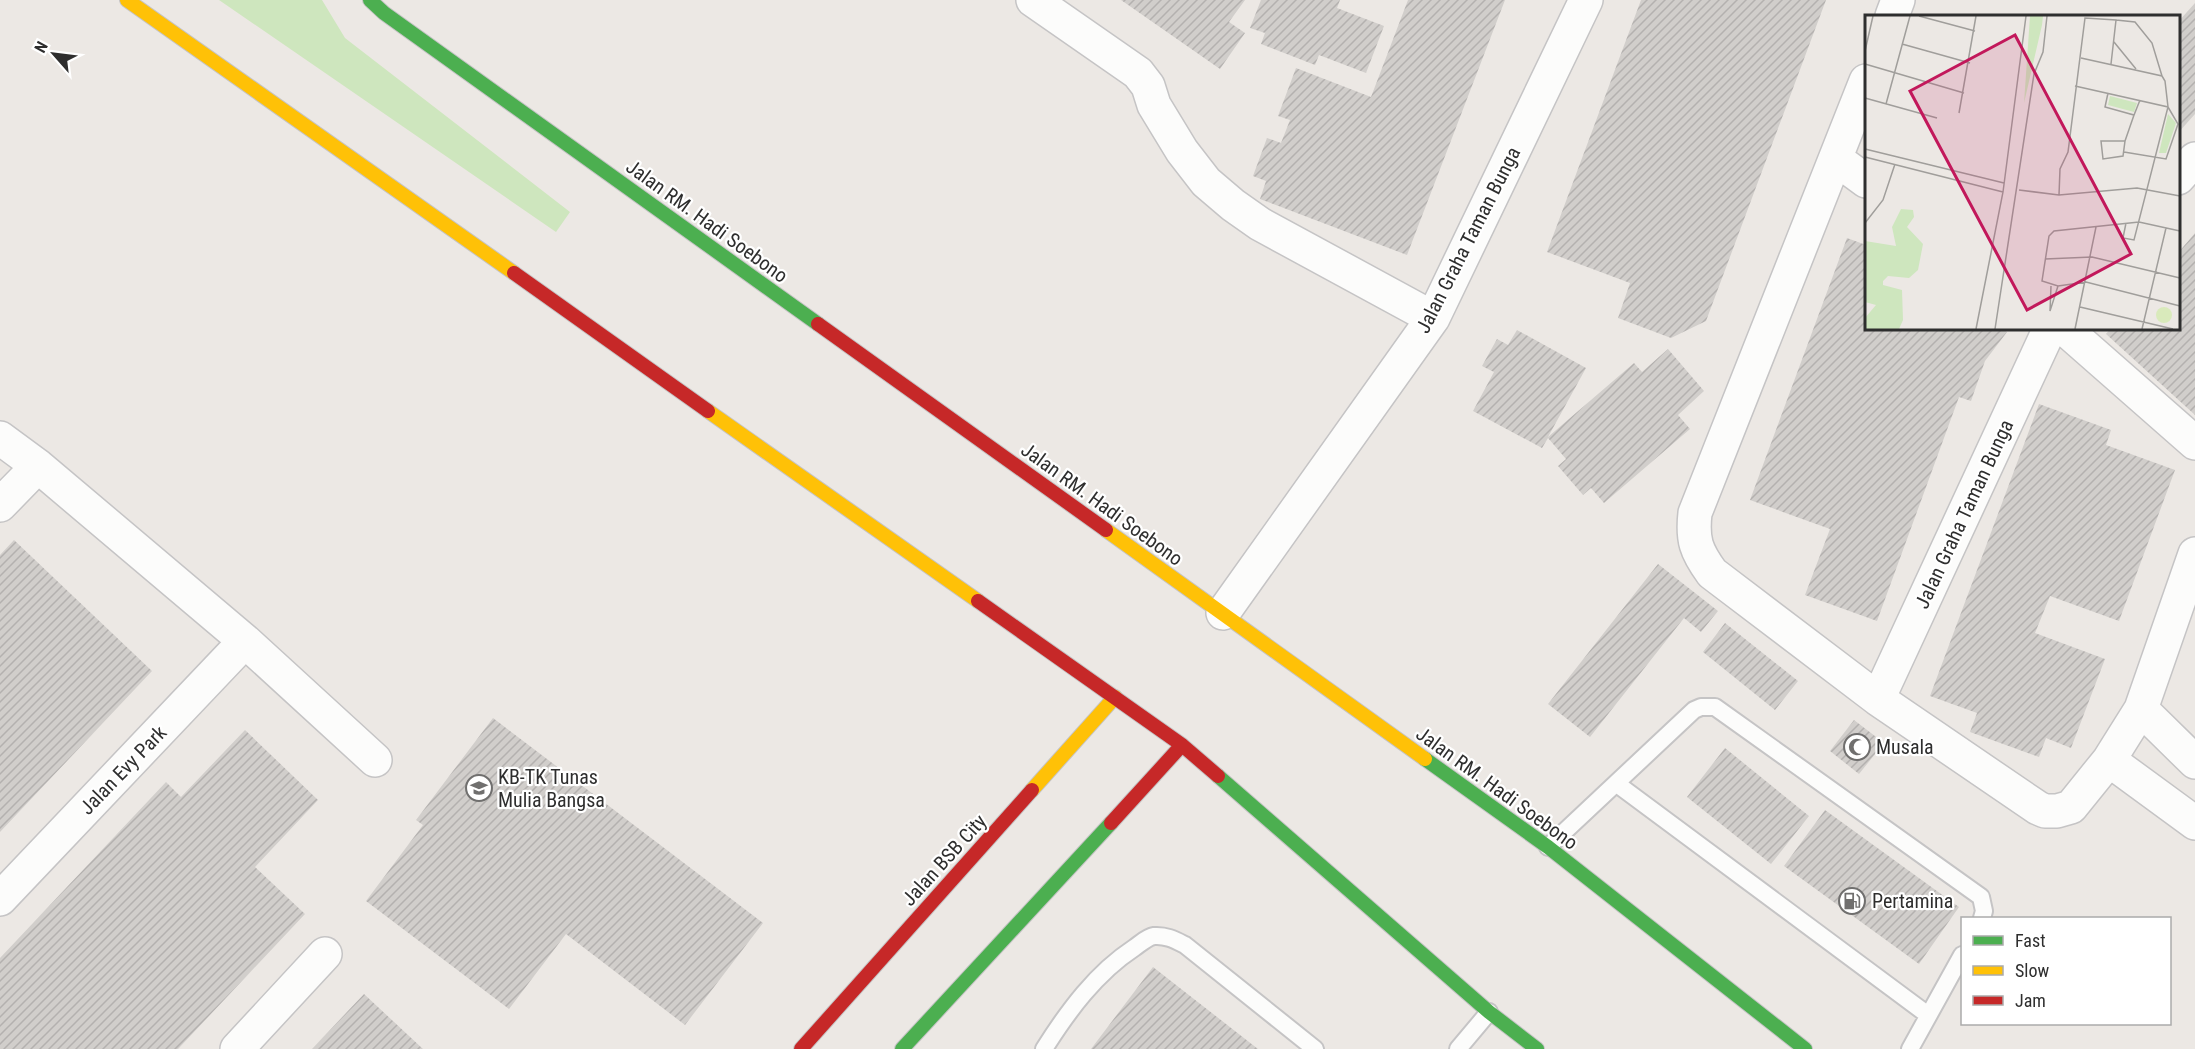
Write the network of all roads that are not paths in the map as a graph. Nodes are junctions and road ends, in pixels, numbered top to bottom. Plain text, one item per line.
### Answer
1 (127, 0) edge
2 (369, 0) edge
3 (1033, 0) edge
4 (1586, 0) edge
5 (1898, 0) edge
6 (1892, 15) edge
7 (1865, 84) edge
8 (1836, 159) junction
9 (2195, 159) edge
10 (2180, 176) edge
11 (1865, 180) edge
12 (1433, 318) junction
13 (2049, 330) edge
14 (2066, 330) edge
15 (0, 438) edge
16 (2195, 443) edge
17 (38, 466) junction
18 (0, 505) edge
19 (2195, 554) edge
20 (1223, 614) junction
21 (246, 641) junction
22 (1115, 698) junction
23 (1878, 699) junction
24 (2141, 710) junction
25 (1182, 745) junction
26 (375, 760) dead end
27 (2109, 760) junction
28 (2195, 762) edge
29 (1617, 784) junction
30 (2195, 823) edge
31 (1548, 847) junction
32 (0, 899) edge
33 (1982, 917) edge
34 (325, 954) dead end
35 (1961, 957) edge
36 (1489, 1012) junction
37 (1928, 1016) junction
38 (237, 1049) edge
39 (801, 1049) edge
40 (902, 1049) edge
41 (1044, 1049) edge
42 (1315, 1049) edge
43 (1458, 1049) edge
44 (1537, 1049) edge
45 (1805, 1049) edge
46 (1910, 1049) edge

1 - 22 main road
2 - 20 main road, Jalan RM. Hadi Soebono
3 - 12 street
4 - 12 street, Jalan Graha Taman Bunga
5 - 6 street
7 - 8 street
8 - 11 street
8 - 23 street
9 - 10 street
12 - 20 street, Jalan Graha Taman Bunga
13 - 23 street, Jalan Graha Taman Bunga
14 - 16 street
15 - 17 street
17 - 18 street
17 - 21 street
19 - 24 street
20 - 31 main road, Jalan RM. Hadi Soebono
21 - 26 street
21 - 32 street, Jalan Evy Park
22 - 25 main road
22 - 39 main road, Jalan BSB City
23 - 27 street
24 - 27 street
24 - 28 street
25 - 36 main road
25 - 40 main road
27 - 30 street
29 - 31 lane
29 - 33 lane
29 - 37 lane
31 - 45 main road, Jalan RM. Hadi Soebono
34 - 38 street
35 - 37 lane
36 - 43 lane
36 - 44 main road
37 - 46 lane
41 - 42 lane

